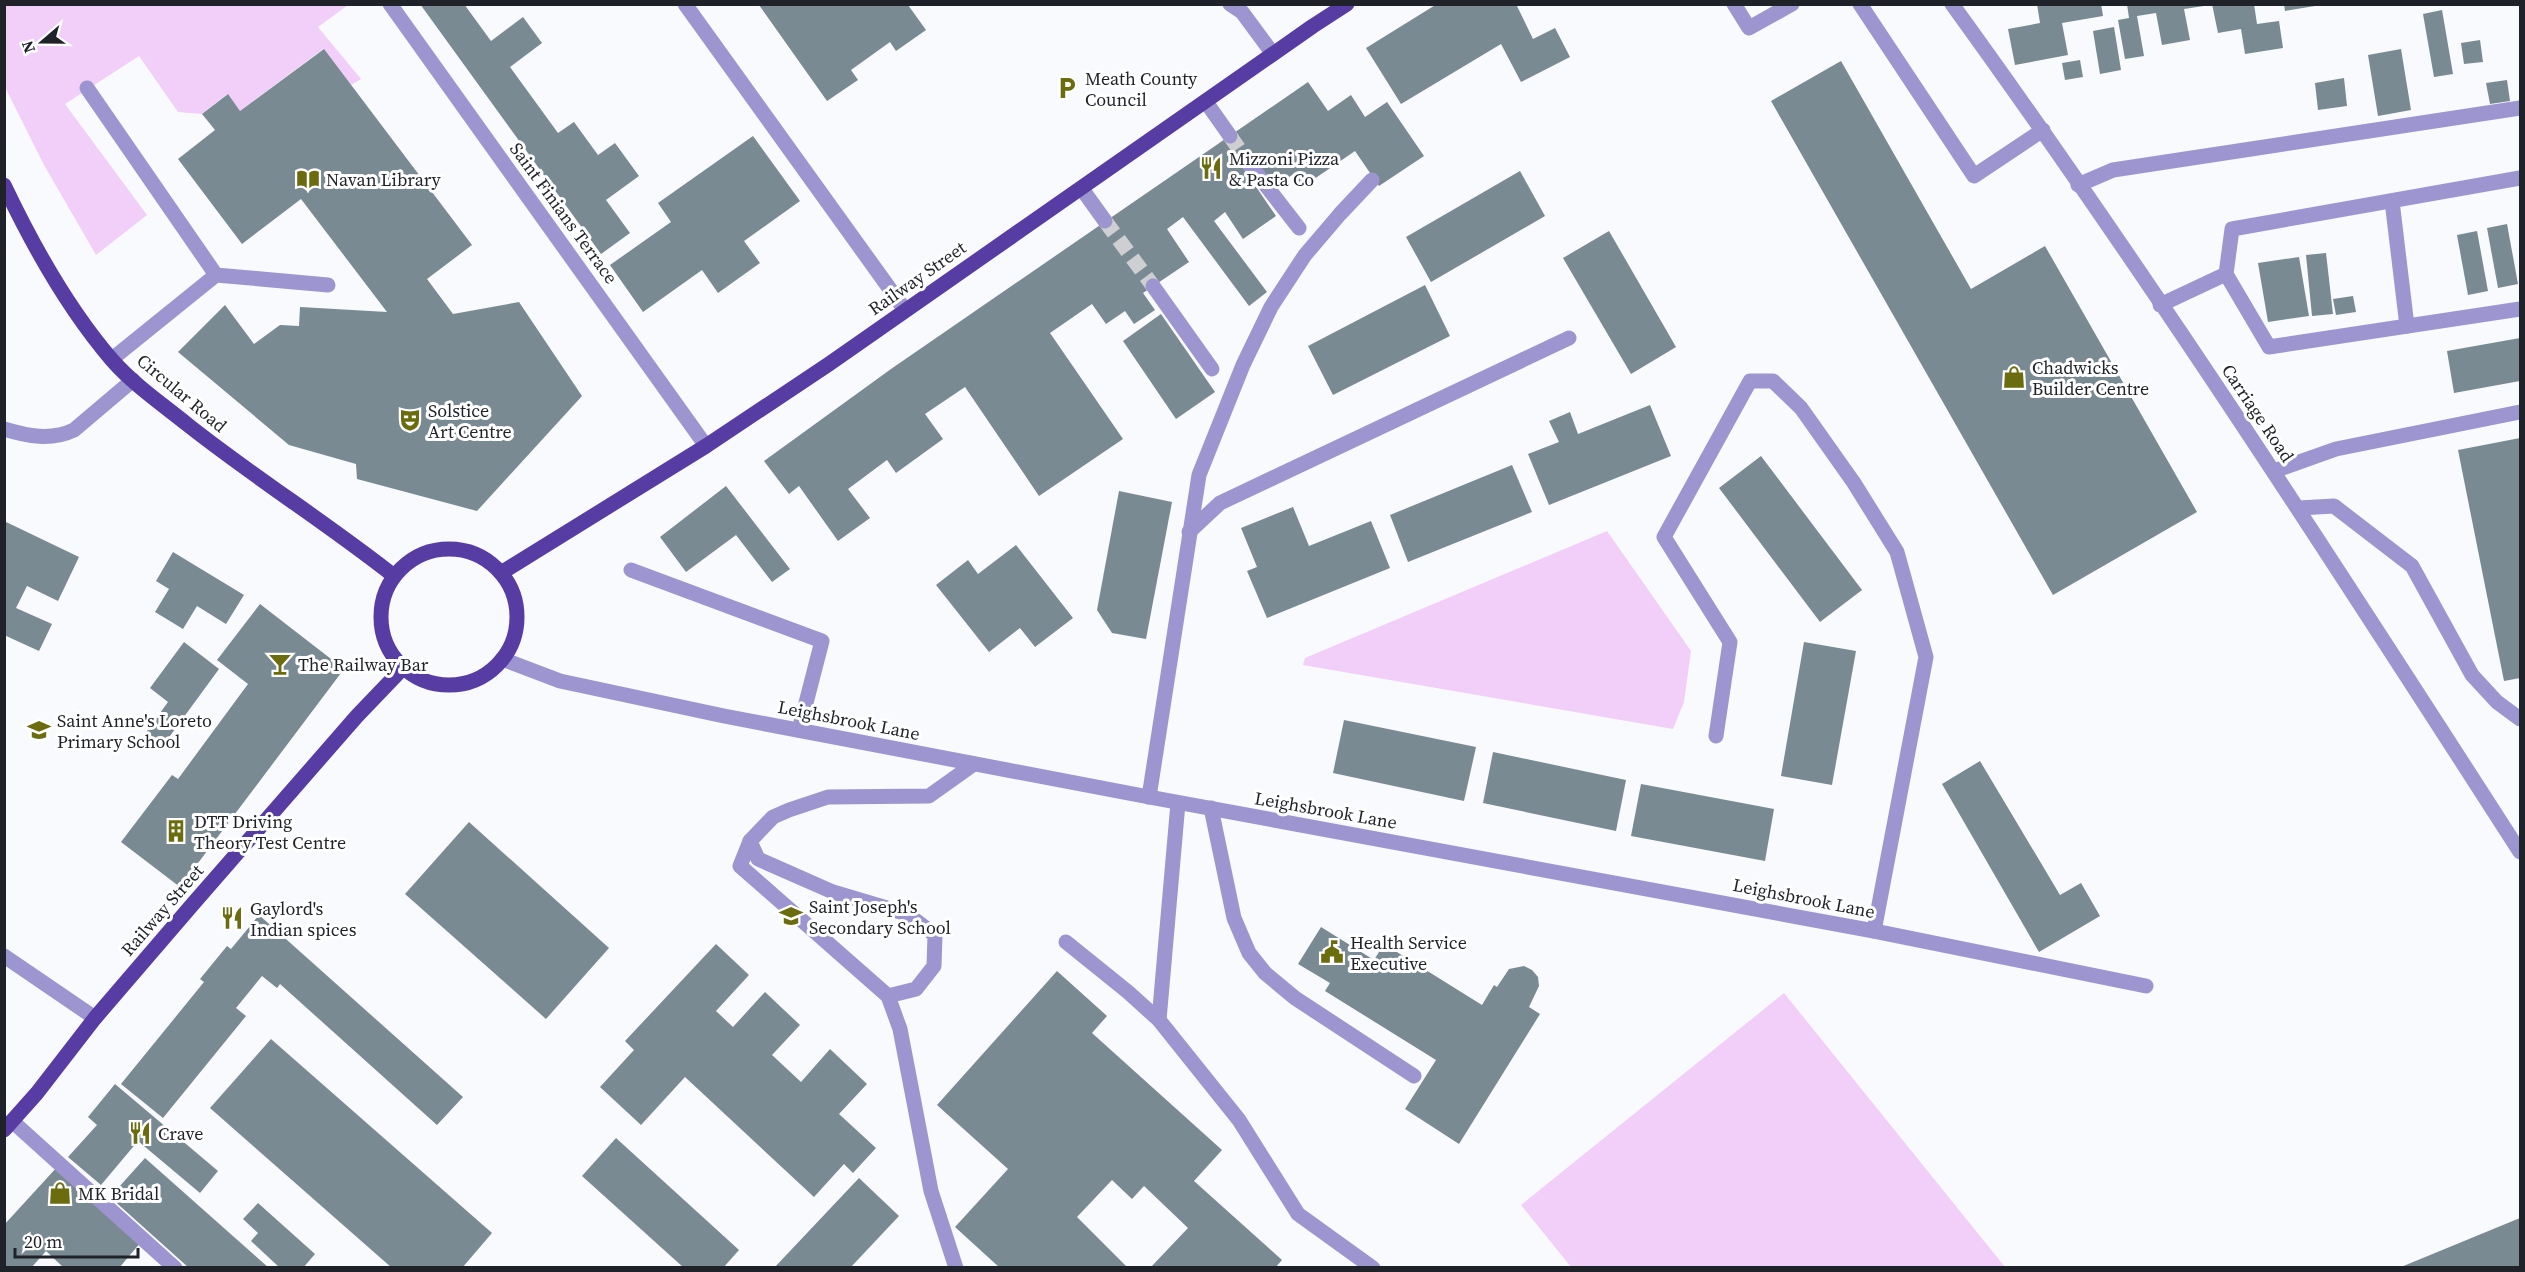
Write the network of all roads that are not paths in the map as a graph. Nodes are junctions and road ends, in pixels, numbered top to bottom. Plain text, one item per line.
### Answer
1 (390, 4) edge
2 (685, 4) edge
3 (1347, 4) edge
4 (1734, 4) edge
5 (1792, 4) edge
6 (1860, 4) edge
7 (1952, 4) edge
8 (1237, 7) edge
9 (1273, 54) junction
10 (87, 88) dead end
11 (1206, 102) junction
12 (2520, 108) edge
13 (2043, 130) junction
14 (1230, 136) tunnel mouth
15 (1250, 165) tunnel mouth
16 (2520, 178) edge
17 (1372, 180) dead end
18 (4, 185) edge
19 (2078, 185) junction
20 (1082, 189) junction
21 (2392, 201) junction
22 (1106, 221) tunnel mouth
23 (1299, 228) dead end
24 (2226, 274) junction
25 (216, 275) junction
26 (328, 285) dead end
27 (1153, 286) tunnel mouth
28 (2160, 304) junction
29 (2520, 309) edge
30 (904, 310) junction
31 (2407, 326) junction
32 (1569, 338) dead end
33 (112, 359) junction
34 (1212, 369) dead end
35 (133, 380) junction
36 (2520, 412) edge
37 (4, 429) edge
38 (706, 446) junction
39 (2274, 471) junction
40 (2299, 508) junction
41 (1189, 532) junction
42 (631, 570) dead end
43 (501, 573) junction
44 (394, 576) junction
45 (502, 659) junction
46 (403, 668) junction
47 (2520, 718) edge
48 (799, 730) junction
49 (1716, 736) dead end
50 (974, 764) junction
51 (1149, 797) junction
52 (1178, 803) junction
53 (1211, 808) junction
54 (750, 841) junction
55 (2520, 852) edge
56 (1874, 931) junction
57 (1066, 942) dead end
58 (4, 956) edge
59 (2146, 986) dead end
60 (888, 996) junction
61 (95, 1018) junction
62 (1159, 1020) junction
63 (1414, 1076) dead end
64 (8, 1125) edge
65 (175, 1268) edge
66 (956, 1268) edge
67 (1373, 1268) edge

1 - 38 street, Saint Finians Terrace
2 - 30 street
3 - 9 main road, Railway Street
4 - 5 street
6 - 13 street
7 - 13 street, Carriage Road
8 - 9 street
9 - 11 main road, Railway Street
10 - 25 street
11 - 14 street
11 - 20 main road, Railway Street
12 - 19 street
13 - 19 street, Carriage Road
15 - 23 street
16 - 21 street
17 - 41 street
18 - 33 main road, Circular Road
19 - 28 street, Carriage Road
20 - 22 street
20 - 30 main road, Railway Street
21 - 24 street
21 - 31 street
24 - 28 street
24 - 31 street
25 - 26 street
25 - 33 street
27 - 34 street
28 - 39 street, Carriage Road
29 - 31 street
30 - 38 main road, Railway Street
32 - 41 street
33 - 35 main road, Circular Road
35 - 37 street
35 - 44 main road, Circular Road
36 - 39 street
38 - 43 main road, Railway Street
39 - 40 street, Carriage Road
40 - 47 street
40 - 55 street, Carriage Road
41 - 51 street
42 - 48 street
43 - 44 main road
43 - 45 main road
44 - 46 main road
45 - 46 main road
45 - 48 street, Leighsbrook Lane
46 - 61 main road, Railway Street
48 - 50 street, Leighsbrook Lane
49 - 56 street
50 - 51 street, Leighsbrook Lane
50 - 54 street
51 - 52 street, Leighsbrook Lane
52 - 53 street, Leighsbrook Lane
52 - 62 street
53 - 56 street, Leighsbrook Lane
53 - 63 street
54 - 60 street
54 - 60 street
56 - 59 street, Leighsbrook Lane
57 - 62 street
58 - 61 street
60 - 66 street
61 - 64 main road, Railway Street
62 - 67 street
64 - 65 street

